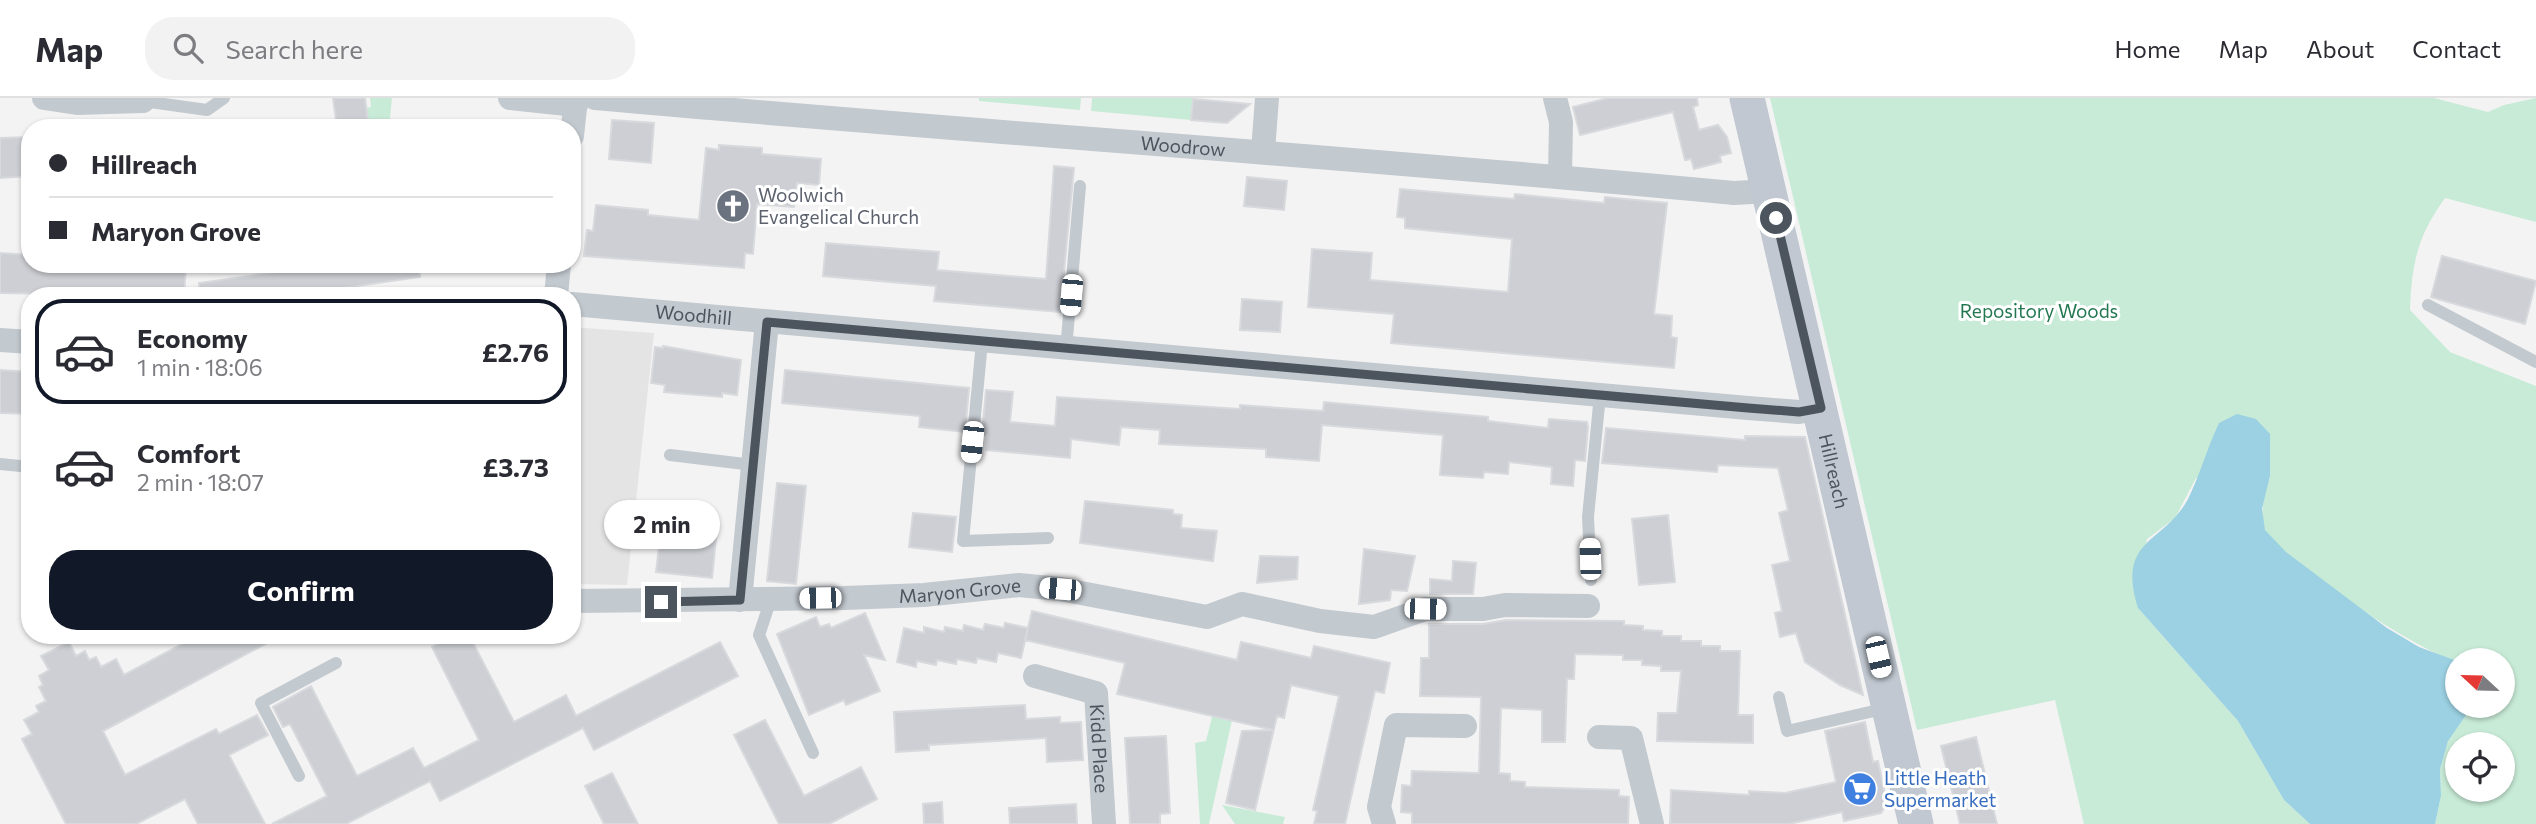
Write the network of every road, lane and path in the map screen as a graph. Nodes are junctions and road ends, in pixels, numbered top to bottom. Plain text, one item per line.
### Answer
1 (44, 98) edge
2 (224, 98) edge
3 (510, 98) edge
4 (1267, 98) edge
5 (1555, 98) edge
6 (1747, 98) edge
7 (582, 100) edge
8 (143, 101) joint
9 (577, 119) edge
10 (1263, 151) junction
11 (1560, 177) junction
12 (1080, 186) dead end
13 (1769, 191) junction
14 (581, 304) edge
15 (2428, 305) dead end
16 (767, 322) junction
17 (0, 340) edge
18 (21, 341) edge
19 (982, 342) junction
20 (1066, 350) junction
21 (2536, 362) edge
22 (1600, 395) junction
23 (1821, 408) junction
24 (670, 455) dead end
25 (0, 464) edge
26 (753, 465) junction
27 (21, 466) edge
28 (1048, 538) dead end
29 (1591, 580) dead end
30 (771, 599) junction
31 (740, 600) junction
32 (581, 601) edge
33 (1588, 607) dead end
34 (336, 663) dead end
35 (1035, 676) dead end
36 (1887, 694) junction
37 (1779, 697) dead end
38 (1465, 726) dead end
39 (1599, 737) dead end
40 (813, 753) dead end
41 (299, 776) dead end
42 (1104, 824) edge
43 (1384, 824) edge
44 (1652, 824) edge
45 (1916, 824) edge

1 - 8 street
2 - 8 lane
3 - 7 street, Woodrow
4 - 10 street
5 - 11 street
6 - 13 main road, Hillreach
7 - 9 street
7 - 10 street, Woodrow
10 - 11 street, Woodrow
11 - 13 street, Woodrow
12 - 20 lane
13 - 23 main road, Hillreach
14 - 16 street, Woodhill
15 - 21 lane
16 - 19 street, Woodhill
16 - 26 street
17 - 18 street
19 - 20 street, Woodhill
19 - 28 lane
20 - 22 street, Woodhill
22 - 23 street, Woodhill
22 - 29 lane
23 - 36 main road, Hillreach
24 - 26 lane
25 - 27 lane
26 - 31 street
30 - 31 street, Maryon Grove
30 - 33 street, Maryon Grove
30 - 40 lane
31 - 32 street, Maryon Grove
34 - 41 lane
35 - 42 street, Kidd Place
36 - 37 lane
36 - 45 main road, Hillreach
38 - 43 street
39 - 44 street

